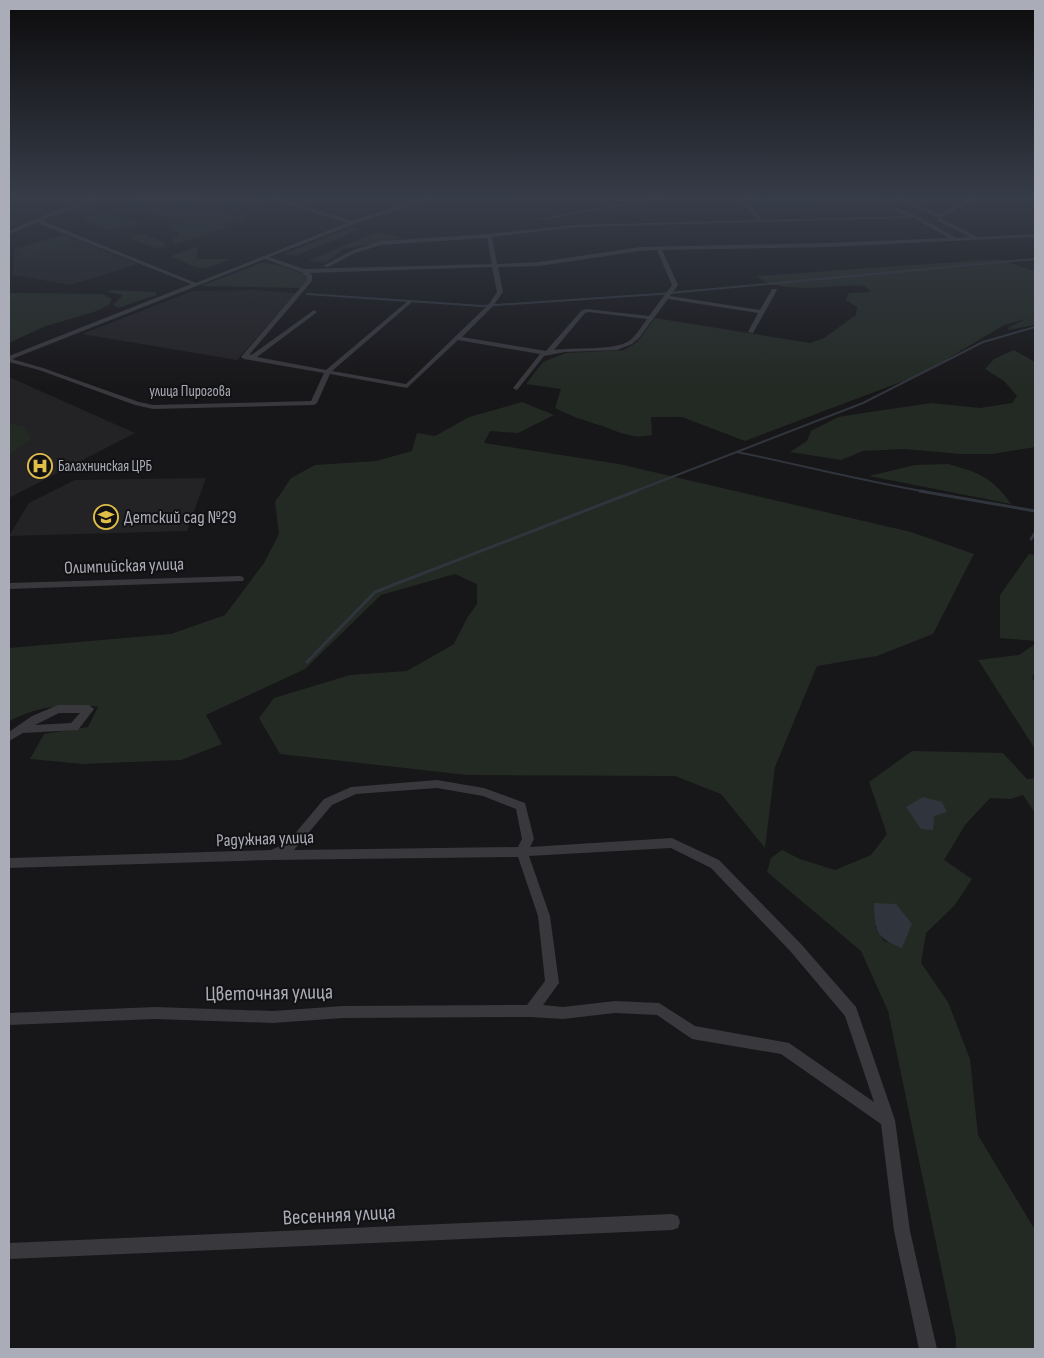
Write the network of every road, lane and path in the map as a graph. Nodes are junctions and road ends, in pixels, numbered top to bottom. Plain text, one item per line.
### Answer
1 (138, 261) edge
2 (257, 261) edge
3 (276, 261) edge
4 (335, 261) edge
5 (494, 261) edge
6 (556, 261) edge
7 (664, 261) edge
8 (281, 263) junction
9 (326, 266) junction
10 (495, 266) junction
11 (349, 269) junction
12 (306, 273) junction
13 (197, 285) junction
14 (774, 290) dead end
15 (665, 297) junction
16 (409, 302) dead end
17 (314, 312) dead end
18 (761, 312) junction
19 (650, 318) junction
20 (751, 332) dead end
21 (458, 338) junction
22 (548, 353) junction
23 (244, 357) junction
24 (9, 359) edge
25 (328, 371) junction
26 (516, 388) dead end
27 (240, 579) dead end
28 (9, 586) edge
29 (22, 729) junction
30 (9, 737) edge
31 (522, 852) junction
32 (272, 855) junction
33 (9, 863) edge
34 (530, 1011) junction
35 (9, 1019) edge
36 (888, 1120) junction
37 (672, 1222) dead end
38 (9, 1251) edge
39 (928, 1349) edge

1 - 13 street
2 - 13 street
3 - 8 street
4 - 9 street
5 - 10 street
6 - 10 street
7 - 15 street
8 - 9 street
8 - 12 street
9 - 11 street
10 - 11 street
10 - 21 street
11 - 12 street
12 - 23 street
13 - 24 street
14 - 18 street
15 - 18 street
15 - 19 street
16 - 25 street
17 - 23 street
18 - 20 street
19 - 22 street
19 - 22 street
21 - 22 street
21 - 25 street
22 - 26 street
23 - 25 street
24 - 25 street, улица Пирогова
27 - 28 street, Олимпийская улица
29 - 29 street
29 - 30 street
31 - 32 street, Радужная улица
31 - 32 street
31 - 34 street
31 - 36 street, Радужная улица
32 - 33 street, Радужная улица
34 - 35 street, Цветочная улица
34 - 36 street, Цветочная улица
36 - 39 street, Радужная улица
37 - 38 street, Весенняя улица

